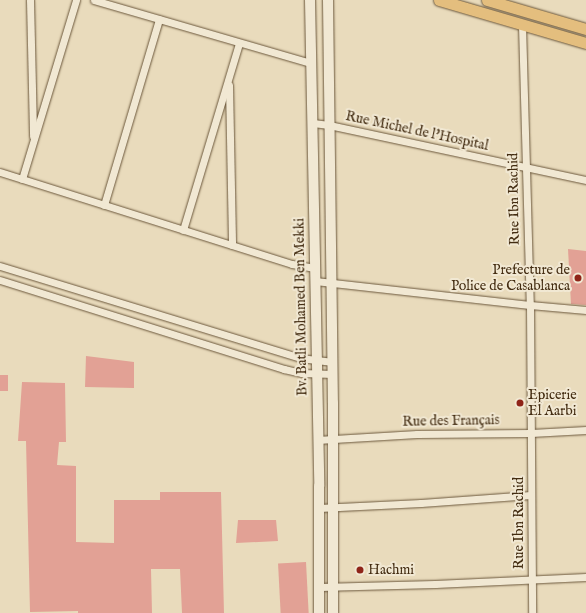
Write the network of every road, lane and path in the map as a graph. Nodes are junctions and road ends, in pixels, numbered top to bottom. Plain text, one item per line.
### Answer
1 (30, 0) edge
2 (76, 0) edge
3 (94, 0) edge
4 (310, 0) edge
5 (328, 0) edge
6 (439, 0) edge
7 (487, 0) edge
8 (159, 19) junction
9 (522, 24) junction
10 (586, 29) edge
11 (239, 43) junction
12 (586, 43) edge
13 (311, 63) junction
14 (229, 78) junction
15 (312, 123) junction
16 (329, 125) junction
17 (33, 143) junction
18 (527, 168) junction
19 (0, 172) edge
20 (22, 179) junction
21 (586, 180) edge
22 (104, 204) junction
23 (330, 208) junction
24 (314, 209) junction
25 (183, 230) junction
26 (232, 245) junction
27 (0, 266) edge
28 (315, 268) junction
29 (0, 280) edge
30 (315, 280) junction
31 (330, 282) junction
32 (530, 306) junction
33 (586, 310) edge
34 (317, 361) junction
35 (332, 362) junction
36 (317, 374) junction
37 (333, 374) junction
38 (586, 430) edge
39 (531, 432) junction
40 (333, 439) junction
41 (317, 440) junction
42 (531, 495) junction
43 (333, 507) junction
44 (319, 508) junction
45 (586, 577) edge
46 (532, 581) junction
47 (320, 586) junction
48 (334, 586) junction
49 (319, 613) edge
50 (334, 613) edge
51 (532, 613) edge

1 - 17 street
2 - 17 street
3 - 8 street
4 - 13 street, Bv. Batli Mohamed Ben Mekki
5 - 16 street
6 - 9 main road
7 - 10 main road
8 - 11 street
8 - 22 street
9 - 12 main road
9 - 18 street, Rue Ibn Rachid
11 - 13 street
11 - 14 street
13 - 15 street, Bv. Batli Mohamed Ben Mekki
14 - 25 street
14 - 26 street
15 - 16 street, Rue Michel de l'Hospital
15 - 24 street, Bv. Batli Mohamed Ben Mekki
16 - 18 street, Rue Michel de l'Hospital
16 - 23 street
17 - 20 street
18 - 21 street, Rue Michel de l'Hospital
18 - 32 street, Rue Ibn Rachid
19 - 20 street
20 - 22 street
22 - 25 street
23 - 24 street
23 - 31 street
24 - 28 street, Bv. Batli Mohamed Ben Mekki
25 - 26 street
26 - 28 street
27 - 34 street
28 - 30 street, Bv. Batli Mohamed Ben Mekki
29 - 36 street
30 - 31 street
30 - 34 street, Bv. Batli Mohamed Ben Mekki
31 - 32 street
31 - 35 street
32 - 33 street
32 - 39 street, Rue Ibn Rachid
34 - 35 street
34 - 36 street, Bv. Batli Mohamed Ben Mekki
35 - 37 street
36 - 37 street
36 - 41 street, Bv. Batli Mohamed Ben Mekki
37 - 40 street
38 - 39 street, Rue des Français
39 - 40 street, Rue des Français
39 - 42 street, Rue Ibn Rachid
40 - 41 street, Rue des Français
40 - 43 street
41 - 44 street, Bv. Batli Mohamed Ben Mekki
42 - 43 street
42 - 46 street, Rue Ibn Rachid
43 - 44 street
43 - 48 street
44 - 47 street, Bv. Batli Mohamed Ben Mekki
45 - 46 street
46 - 48 street
46 - 51 street, Rue Ibn Rachid
47 - 48 street
47 - 49 street, Bv. Batli Mohamed Ben Mekki
48 - 50 street

